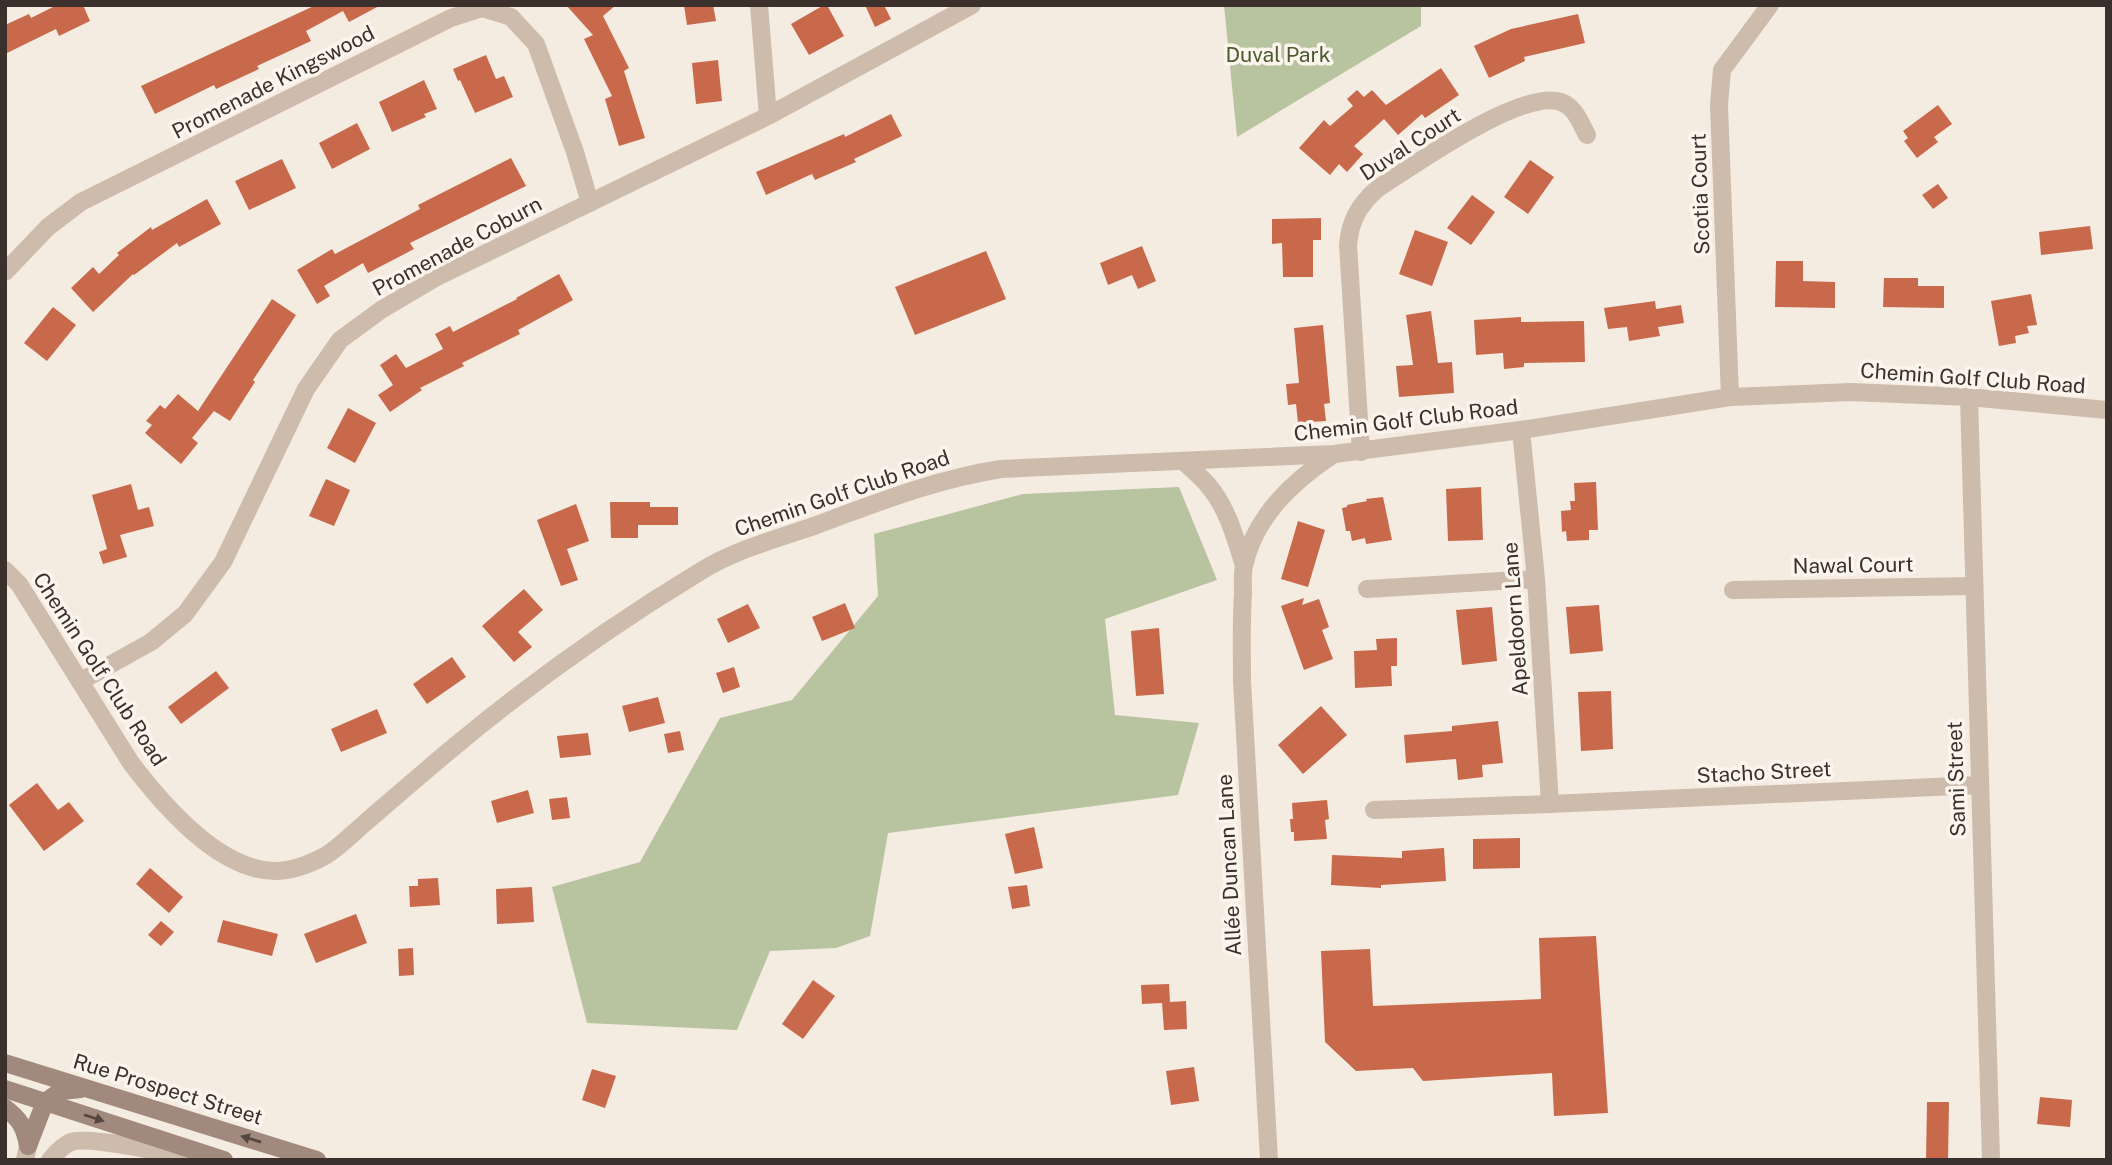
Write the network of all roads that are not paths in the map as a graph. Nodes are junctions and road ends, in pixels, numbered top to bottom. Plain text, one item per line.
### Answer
1 (759, 5) edge
2 (972, 5) edge
3 (1770, 5) edge
4 (768, 116) junction
5 (1587, 135) dead end
6 (590, 203) junction
7 (5, 272) edge
8 (1730, 397) junction
9 (1969, 397) junction
10 (2107, 411) edge
11 (1521, 430) junction
12 (1361, 452) junction
13 (1334, 454) junction
14 (1184, 462) junction
15 (1244, 566) junction
16 (5, 570) edge
17 (1536, 579) junction
18 (1974, 586) junction
19 (1367, 589) dead end
20 (1733, 590) dead end
21 (81, 681) junction
22 (1979, 785) junction
23 (1550, 804) junction
24 (1374, 810) dead end
25 (5, 1063) edge
26 (88, 1088) junction
27 (5, 1089) edge
28 (45, 1102) junction
29 (5, 1108) edge
30 (27, 1153) edge
31 (50, 1160) edge
32 (200, 1160) edge
33 (224, 1160) edge
34 (317, 1160) edge
35 (1269, 1160) edge
36 (1991, 1160) edge

1 - 4 street
2 - 4 street, Promenade Coburn
3 - 8 street, Scotia Court
4 - 6 street, Promenade Coburn
5 - 12 street, Duval Court
6 - 7 street, Promenade Kingswood
6 - 21 street, Promenade Coburn
8 - 9 street, Chemin Golf Club Road
8 - 11 street, Chemin Golf Club Road
9 - 10 street, Chemin Golf Club Road
9 - 18 street, Sami Street
11 - 12 street, Chemin Golf Club Road
11 - 17 street, Apeldoorn Lane
12 - 13 street, Chemin Golf Club Road
13 - 14 street, Chemin Golf Club Road
13 - 15 street
14 - 15 street
14 - 21 street, Chemin Golf Club Road
15 - 35 street, Allée Duncan Lane
16 - 21 street, Chemin Golf Club Road
17 - 19 street
17 - 23 street, Apeldoorn Lane
18 - 20 street, Nawal Court
18 - 22 street, Sami Street
22 - 23 street, Stacho Street
22 - 36 street, Sami Street
23 - 24 street, Stacho Street
25 - 26 main road, Rue Prospect Street
26 - 28 main road
34 -> 26 main road, Rue Prospect Street
27 - 28 main road
28 - 30 main road
28 -> 33 main road
29 - 30 main road
31 - 32 street

